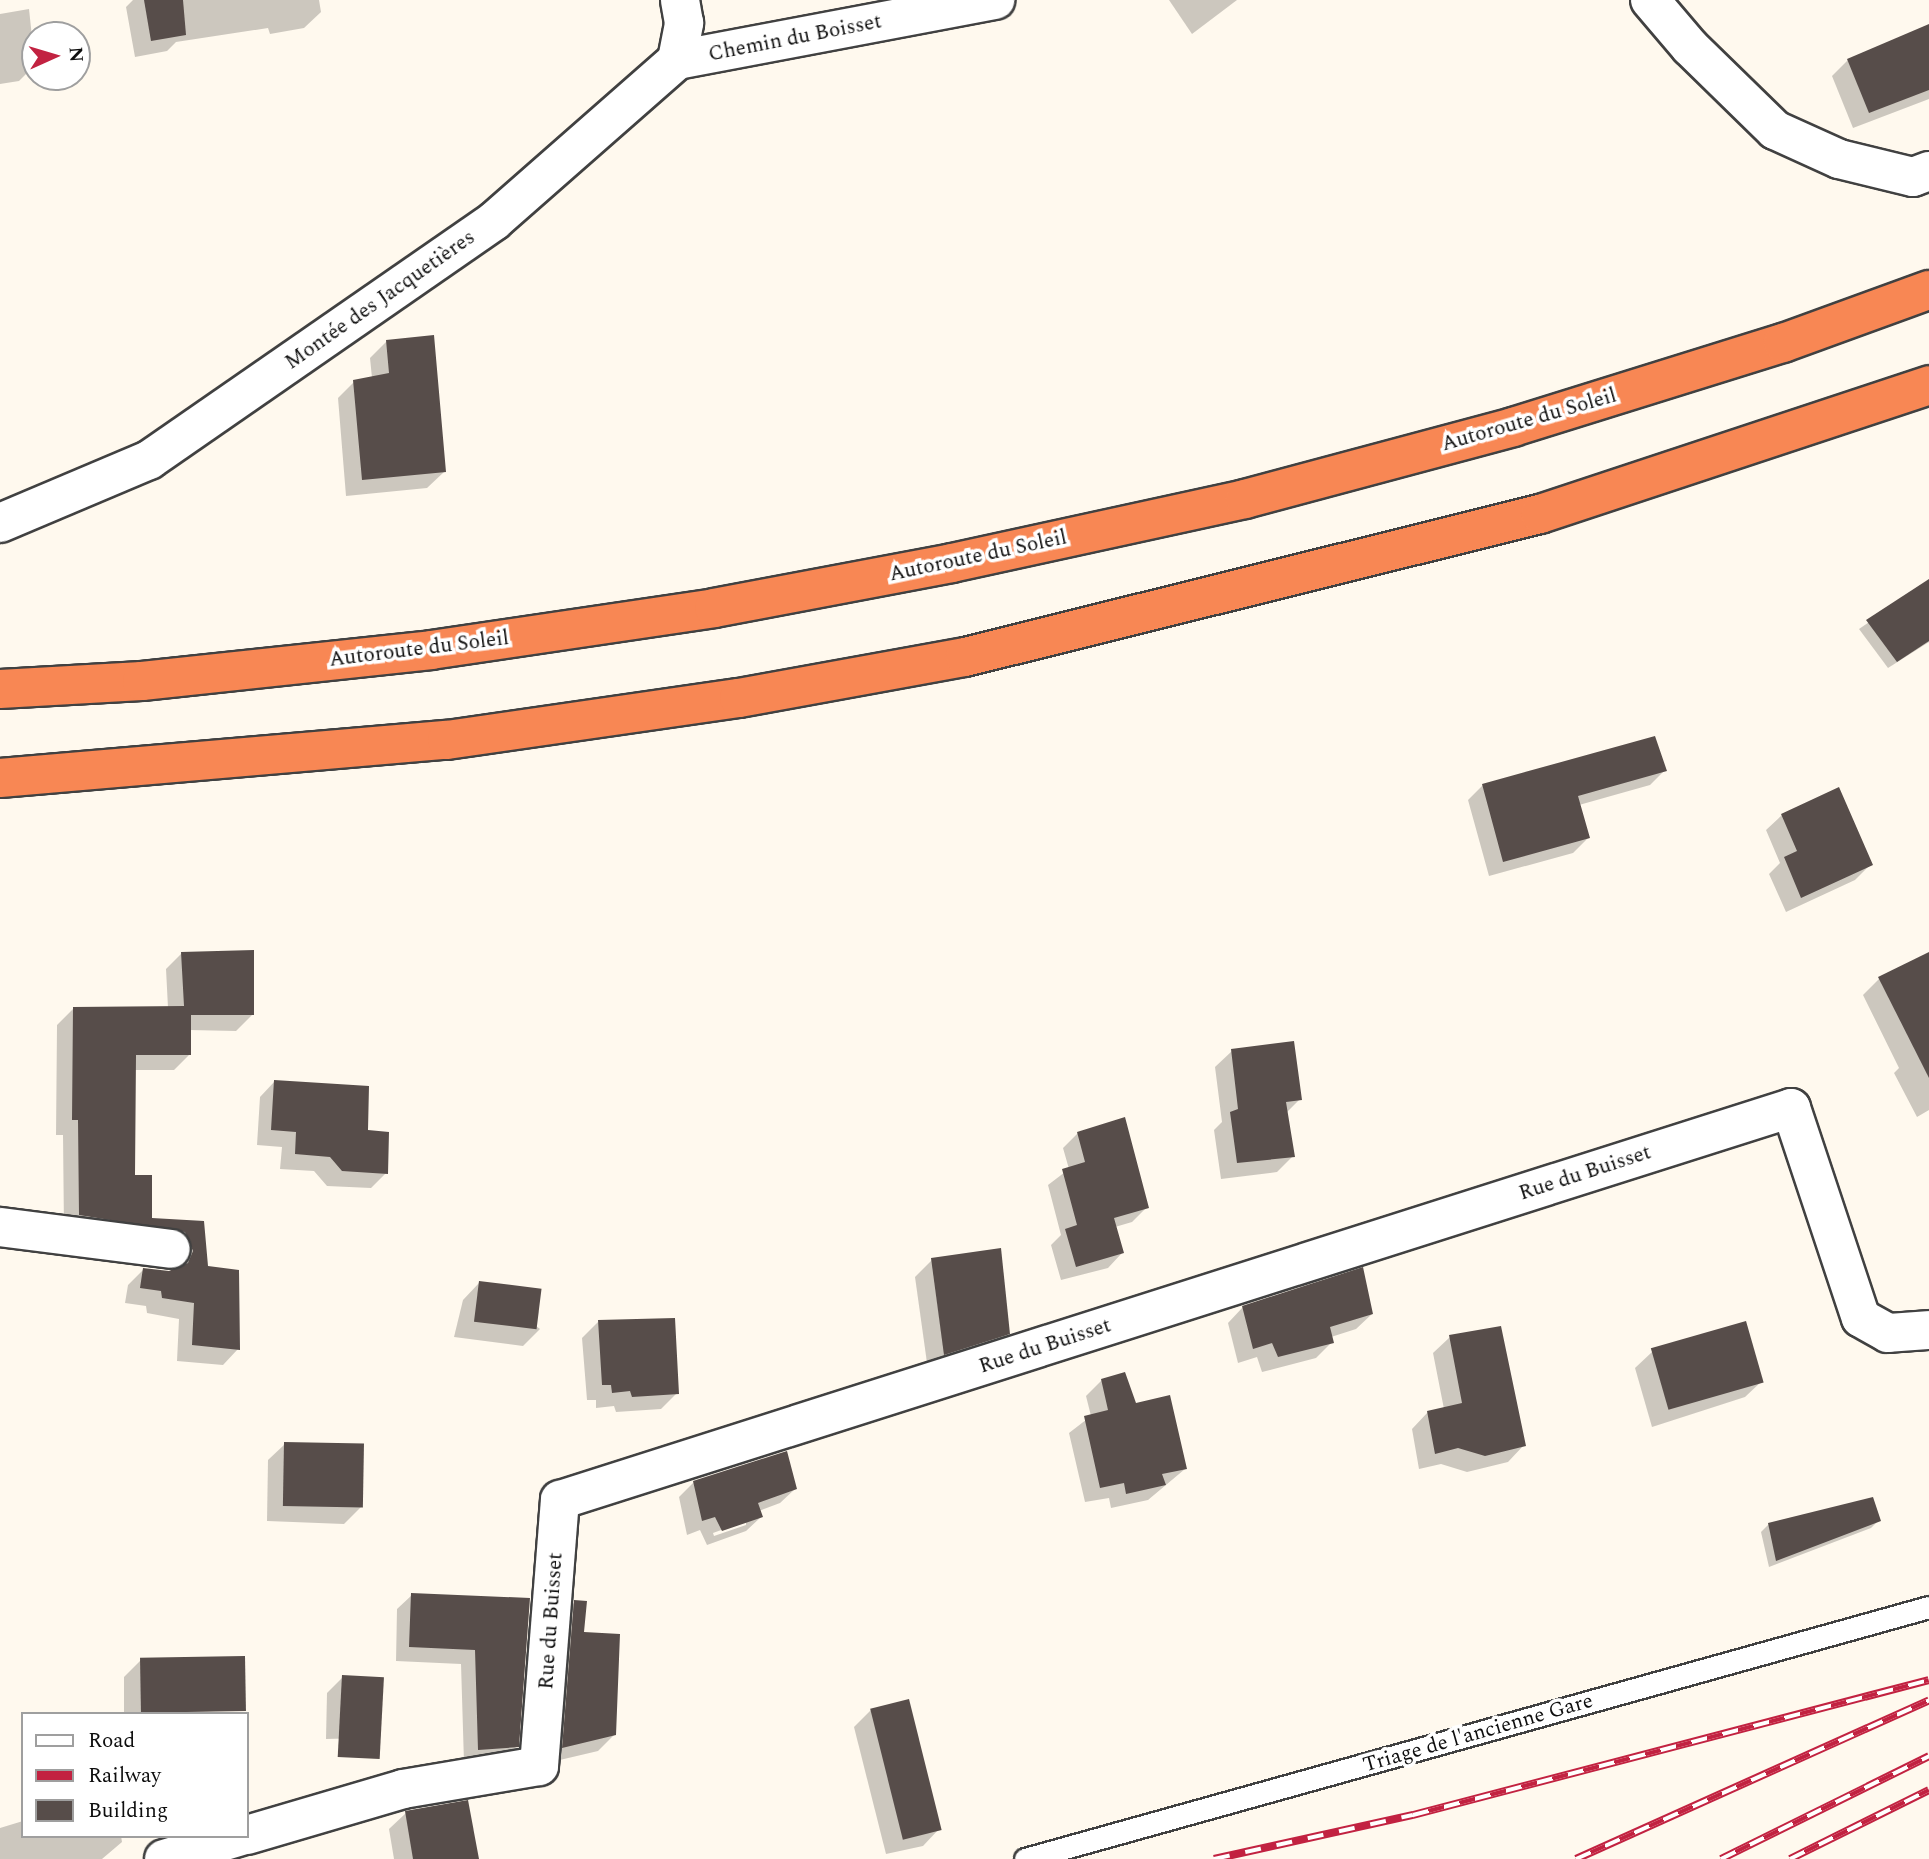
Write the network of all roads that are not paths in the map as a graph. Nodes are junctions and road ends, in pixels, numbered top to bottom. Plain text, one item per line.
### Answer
1 (680, 0) edge
2 (995, 0) edge
3 (1650, 0) edge
4 (677, 61) junction
5 (1929, 171) edge
6 (1929, 290) edge
7 (1929, 385) edge
8 (0, 523) edge
9 (0, 689) edge
10 (0, 778) edge
11 (0, 1227) edge
12 (171, 1250) dead end
13 (1929, 1330) edge
14 (1929, 1607) edge
15 (248, 1835) edge
16 (234, 1838) edge
17 (164, 1859) edge
18 (1025, 1859) edge

1 - 4 street
2 - 4 street, Chemin du Boisset
3 - 5 street
4 - 8 street, Montée des Jacquetières
6 - 9 highway, Autoroute du Soleil
7 - 10 highway
11 - 12 street
13 - 15 street, Rue du Buisset
14 - 18 lane, Triage de l'ancienne Gare
16 - 17 street

